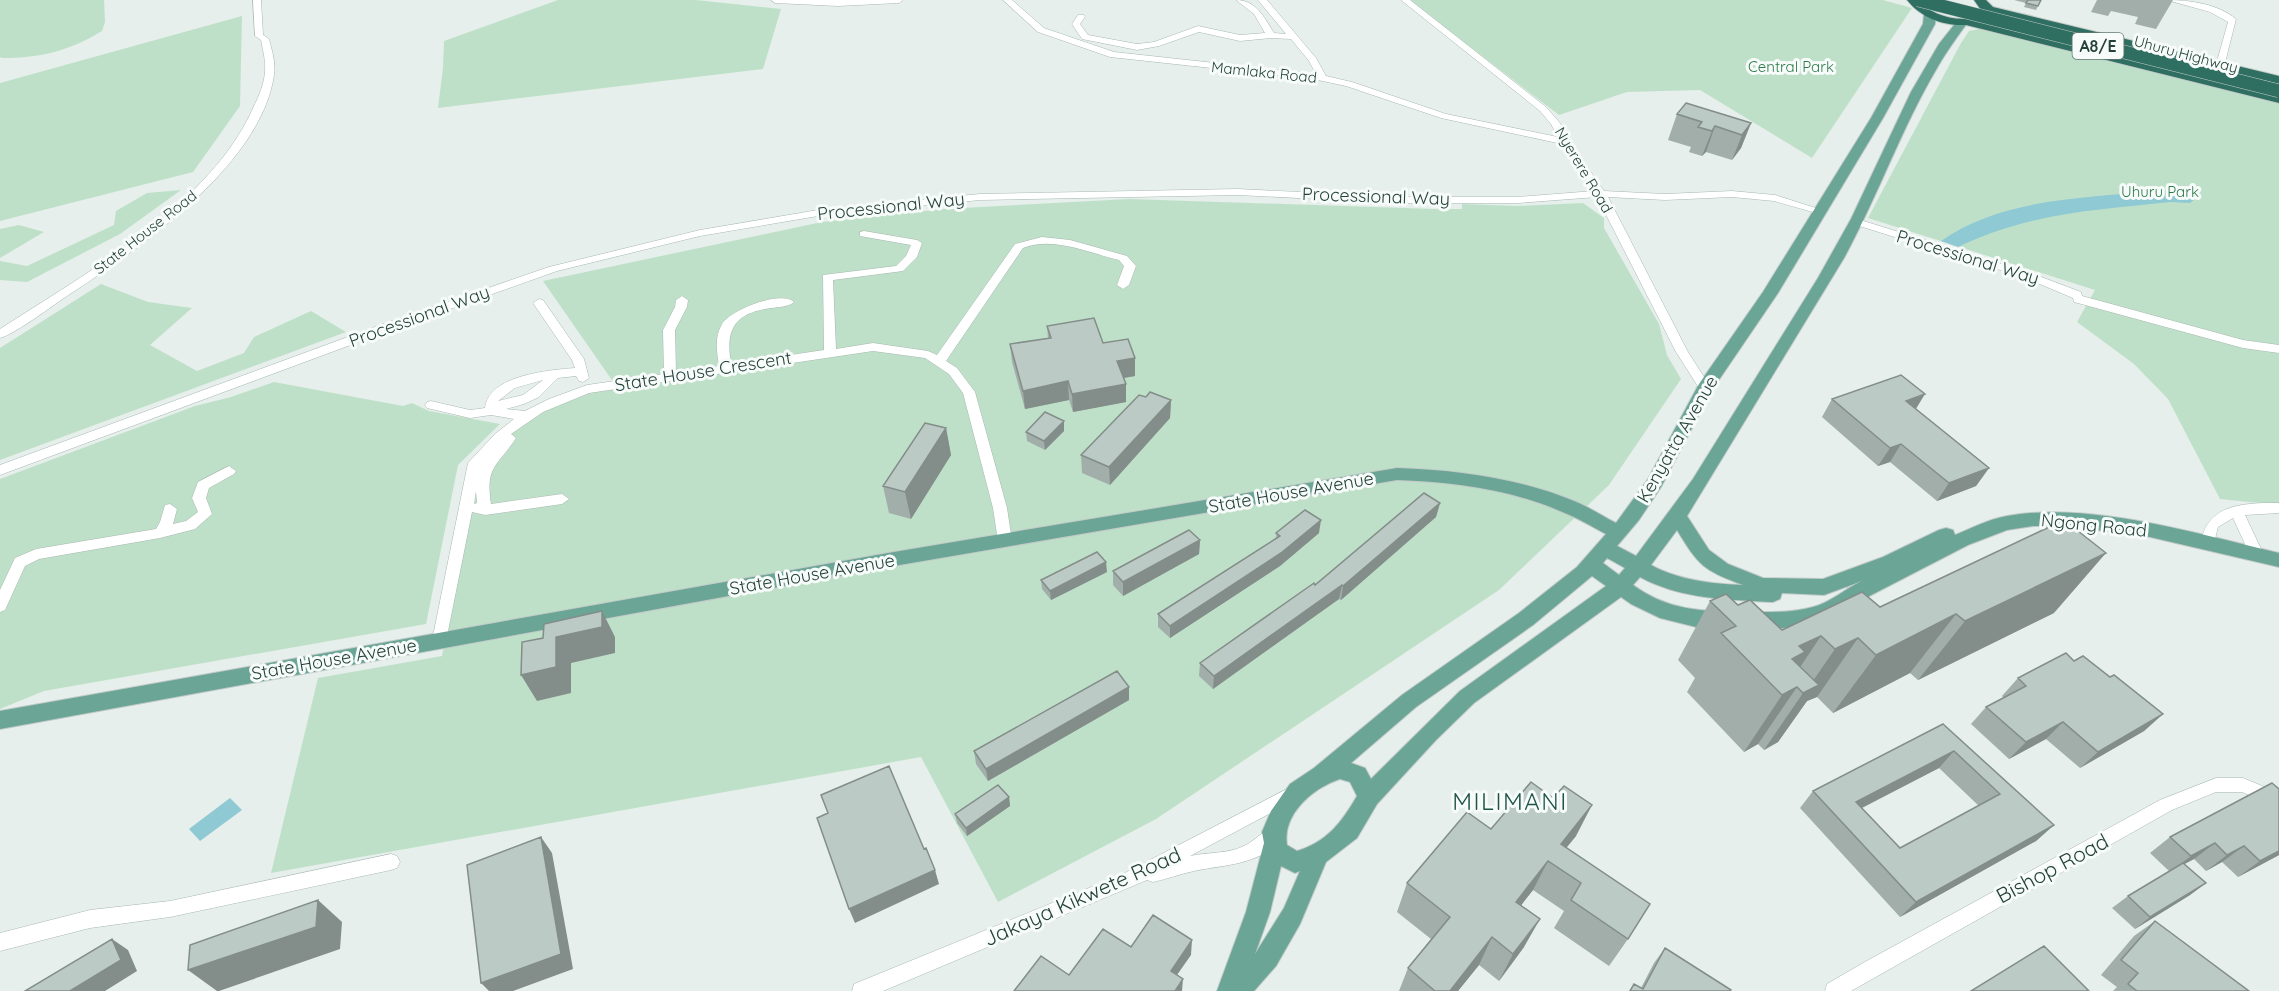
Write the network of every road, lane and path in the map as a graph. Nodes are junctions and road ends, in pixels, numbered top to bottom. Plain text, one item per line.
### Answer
1 (257, 0) edge
2 (775, 0) edge
3 (899, 0) edge
4 (1006, 0) edge
5 (1240, 0) edge
6 (1262, 0) edge
7 (1405, 0) edge
8 (1900, 0) edge
9 (1938, 0) edge
10 (1980, 0) edge
11 (2171, 0) edge
12 (1915, 1) edge
13 (2190, 2) edge
14 (1989, 9) junction
15 (1930, 14) junction
16 (1081, 17) dead end
17 (1971, 22) junction
18 (1271, 35) junction
19 (1293, 36) junction
20 (2221, 66) junction
21 (1322, 77) junction
22 (2279, 80) edge
23 (2279, 86) edge
24 (2279, 95) edge
25 (1557, 129) junction
26 (1530, 133) junction
27 (1865, 137) junction
28 (1565, 142) junction
29 (1893, 145) junction
30 (1601, 195) junction
31 (1820, 211) junction
32 (1857, 222) junction
33 (864, 234) dead end
34 (1123, 285) dead end
35 (682, 300) dead end
36 (788, 302) dead end
37 (539, 303) dead end
38 (0, 334) edge
39 (2279, 349) edge
40 (830, 352) junction
41 (939, 361) junction
42 (725, 368) junction
43 (580, 371) junction
44 (553, 376) junction
45 (670, 376) junction
46 (606, 386) junction
47 (587, 388) junction
48 (1705, 388) junction
49 (431, 405) dead end
50 (491, 408) junction
51 (526, 416) junction
52 (0, 470) edge
53 (229, 471) dead end
54 (562, 499) dead end
55 (465, 506) junction
56 (2279, 508) edge
57 (170, 509) dead end
58 (485, 510) junction
59 (2237, 513) junction
60 (1678, 517) junction
61 (1618, 532) junction
62 (160, 533) junction
63 (2209, 538) junction
64 (1005, 541) junction
65 (1605, 548) junction
66 (2256, 553) junction
67 (2279, 560) edge
68 (1590, 564) junction
69 (1638, 568) junction
70 (1621, 586) junction
71 (1850, 596) junction
72 (0, 606) edge
73 (439, 640) junction
74 (1486, 647) junction
75 (1508, 667) junction
76 (0, 720) edge
77 (1321, 775) junction
78 (1298, 790) junction
79 (1369, 797) junction
80 (2279, 801) edge
81 (1273, 841) junction
82 (1318, 855) junction
83 (391, 862) dead end
84 (1127, 881) junction
85 (0, 942) edge
86 (861, 991) edge
87 (1229, 991) edge
88 (1238, 991) edge
89 (1834, 991) edge

1 - 38 street, State House Road
2 - 3 street
4 - 21 street, Mamlaka Road
5 - 18 street
6 - 19 street
7 - 25 street, Nyerere Road
8 - 12 highway
9 - 23 highway, A8/E
10 - 14 highway
11 - 13 street
12 - 15 highway
12 - 24 highway, A8/E, bridge
13 - 20 street
14 - 17 highway
14 - 20 highway, Uhuru Highway
15 - 17 highway
15 - 27 main road, Kenyatta Avenue
16 - 18 street
17 - 24 highway
17 - 29 main road
18 - 19 street
19 - 21 street
20 - 22 highway, Uhuru Highway
21 - 26 street, Mamlaka Road
25 - 26 street, Mamlaka Road
25 - 28 street, Nyerere Road
26 - 28 street, Mamlaka Road
27 - 29 main road
27 - 31 main road, Kenyatta Avenue
28 - 30 street, Nyerere Road
29 - 32 main road
30 - 31 street, Processional Way
30 - 48 street, Nyerere Road
30 - 52 street, Processional Way
31 - 48 main road, Kenyatta Avenue
32 - 39 street, Processional Way
32 - 60 main road
33 - 40 street
34 - 41 street
35 - 45 street
36 - 42 street
37 - 43 street
40 - 41 street, State House Crescent
40 - 42 street, State House Crescent
41 - 64 street, State House Crescent
42 - 45 street, State House Crescent
43 - 44 street
43 - 47 street
44 - 50 street
44 - 50 street
45 - 46 street, State House Crescent
46 - 47 street, State House Crescent
46 - 58 street
47 - 51 street, State House Crescent
48 - 61 main road, Kenyatta Avenue
49 - 50 street
50 - 51 street
51 - 55 street, State House Crescent
53 - 62 street
54 - 58 street
55 - 58 street
55 - 73 street, State House Crescent
56 - 59 street
57 - 62 street
59 - 63 street
59 - 66 street
60 - 63 main road
60 - 69 main road
61 - 64 main road, State House Avenue
61 - 65 main road, Kenyatta Avenue
62 - 72 street
63 - 66 main road, Ngong Road
63 - 71 main road, Ngong Road
64 - 73 main road, State House Avenue
65 - 68 main road, Kenyatta Avenue
65 - 69 main road, Ngong Road
66 - 67 main road, Ngong Road
68 - 70 main road, Ngong Road
68 - 74 main road, Kenyatta Avenue
69 - 70 main road
69 - 71 main road, Ngong Road
70 - 71 main road, Ngong Road
70 - 75 main road
73 - 76 main road, State House Avenue
74 - 75 main road
74 - 77 main road, Kenyatta Avenue
75 - 79 main road
77 - 78 main road
77 - 79 main road
78 - 81 main road
78 - 84 street, Jakaya Kikwete Road
79 - 82 main road
80 - 89 street, Bishop Road
81 - 82 main road
81 - 84 street
81 - 87 main road
82 - 88 main road
83 - 85 street
84 - 86 street, Jakaya Kikwete Road

